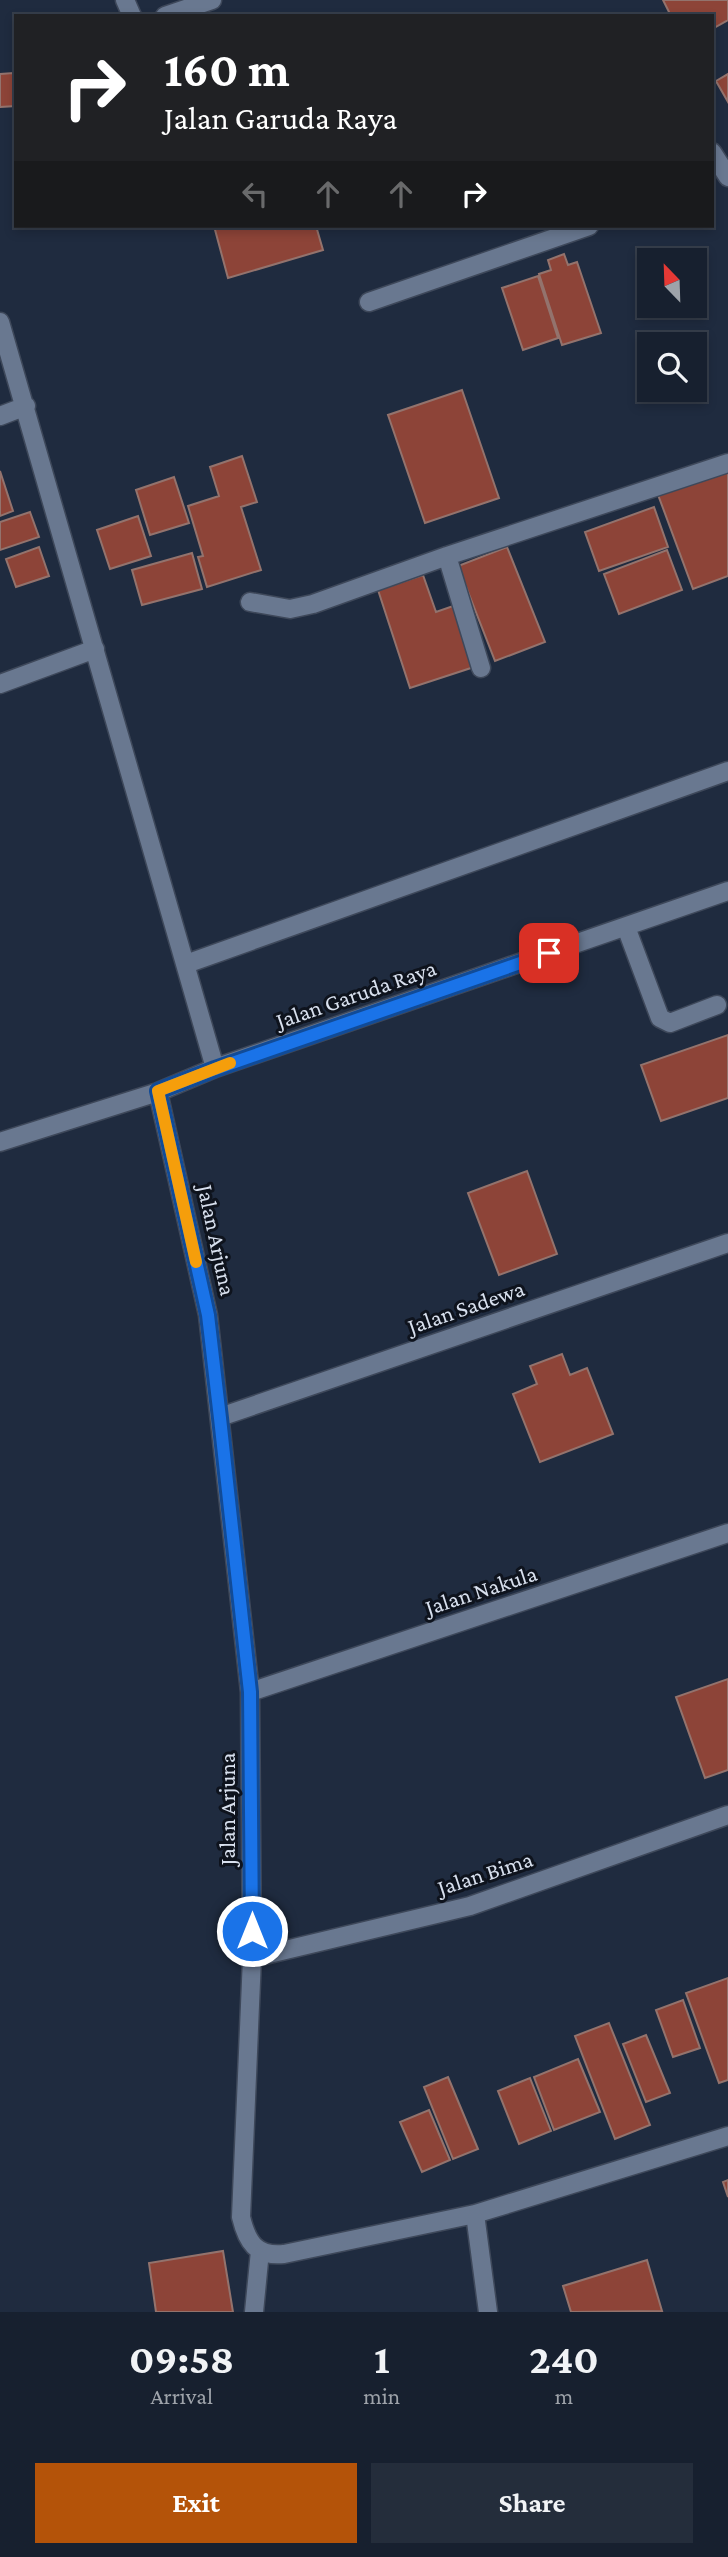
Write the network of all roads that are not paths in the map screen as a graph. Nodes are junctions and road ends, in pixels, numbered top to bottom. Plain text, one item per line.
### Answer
1 (212, 0) edge
2 (171, 14) edge
3 (714, 155) edge
4 (728, 178) edge
5 (583, 228) edge
6 (369, 302) dead end
7 (0, 322) edge
8 (26, 406) junction
9 (0, 416) edge
10 (728, 463) edge
11 (447, 556) junction
12 (250, 602) dead end
13 (95, 649) junction
14 (481, 668) dead end
15 (0, 684) edge
16 (728, 771) edge
17 (728, 891) edge
18 (626, 927) junction
19 (186, 964) junction
20 (717, 1005) dead end
21 (215, 1069) junction
22 (158, 1091) junction
23 (0, 1142) edge
24 (728, 1243) edge
25 (220, 1418) junction
26 (728, 1533) edge
27 (250, 1692) junction
28 (728, 1815) edge
29 (252, 1958) junction
30 (728, 2136) edge
31 (474, 2214) junction
32 (260, 2251) junction
33 (254, 2312) edge
34 (488, 2312) edge

1 - 2 street
3 - 4 street
5 - 6 street
7 - 8 street
8 - 9 street
8 - 13 street
10 - 11 street
11 - 12 street
11 - 14 street
13 - 15 street
13 - 19 street
16 - 19 street
17 - 18 street, Jalan Garuda Raya
18 - 20 street
18 - 21 street, Jalan Garuda Raya
19 - 21 street
21 - 22 street, Jalan Garuda Raya
22 - 23 street, Jalan Garuda Raya
22 - 25 street, Jalan Arjuna
24 - 25 street, Jalan Sadewa
25 - 27 street, Jalan Arjuna
26 - 27 street, Jalan Nakula
27 - 29 street, Jalan Arjuna
28 - 29 street, Jalan Bima
29 - 32 street, Jalan Arjuna
30 - 31 street
31 - 32 street
31 - 34 street
32 - 33 street

